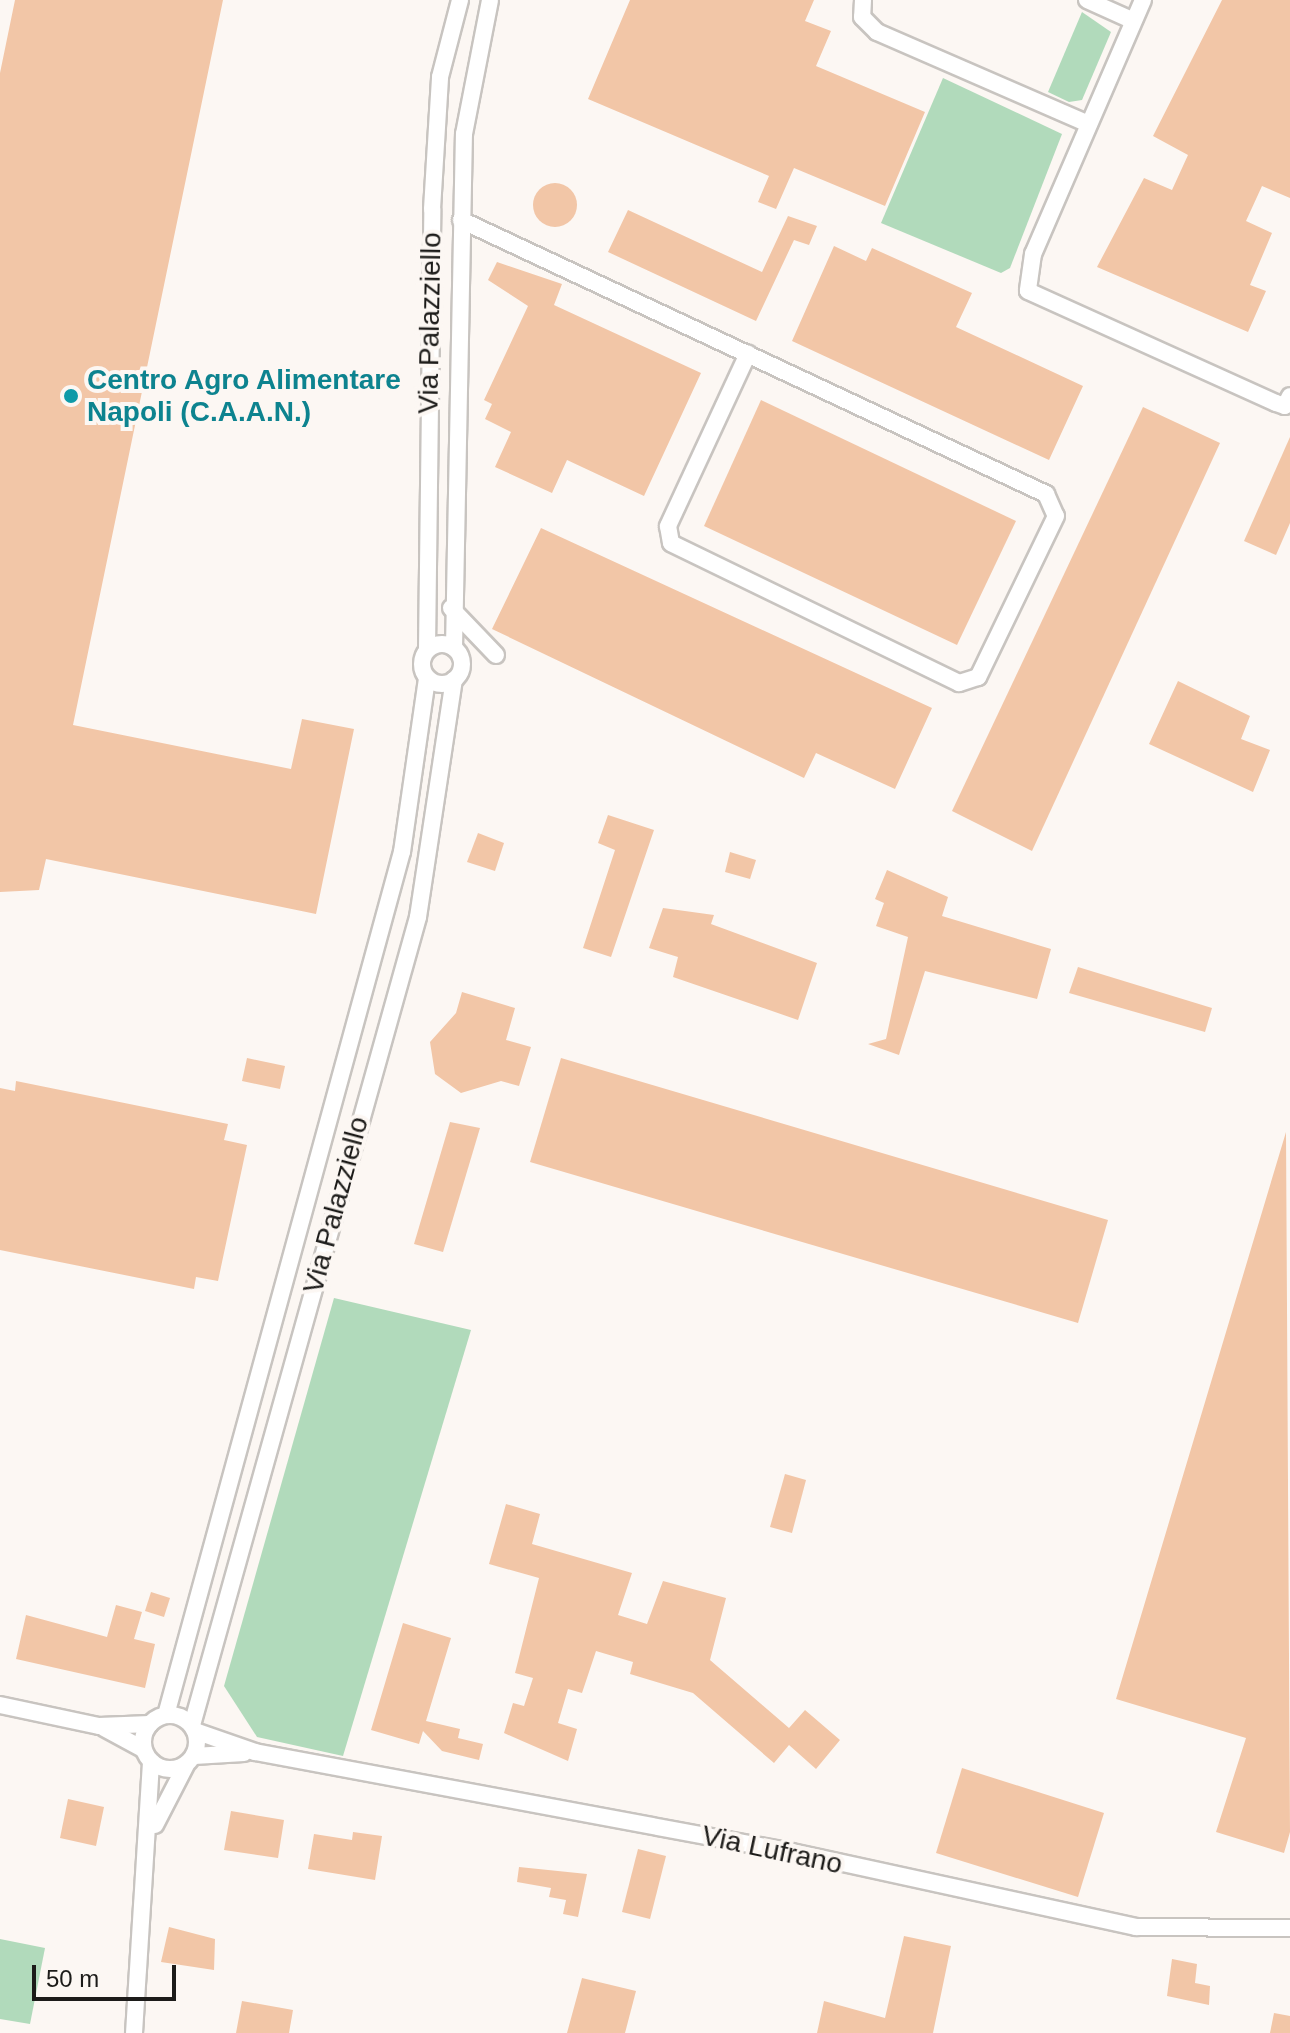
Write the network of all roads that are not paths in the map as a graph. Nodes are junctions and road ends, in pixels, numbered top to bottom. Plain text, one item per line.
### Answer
1 (460, 0) edge
2 (490, 0) edge
3 (863, 0) edge
4 (1087, 0) edge
5 (1143, 0) edge
6 (1134, 21) junction
7 (1089, 124) junction
8 (461, 220) junction
9 (748, 354) junction
10 (1290, 396) edge
11 (451, 608) junction
12 (427, 649) junction
13 (496, 655) dead end
14 (457, 664) junction
15 (427, 678) junction
16 (0, 1705) edge
17 (166, 1715) junction
18 (150, 1724) junction
19 (99, 1726) junction
20 (194, 1728) junction
21 (255, 1752) junction
22 (147, 1755) junction
23 (190, 1760) junction
24 (151, 1838) junction
25 (1290, 1928) edge
26 (134, 2033) edge

1 - 12 street, Via Palazziello
2 - 8 street, Via Palazziello
3 - 7 street
4 - 6 street
5 - 6 street
6 - 7 street
7 - 10 street
8 - 9 street
8 - 11 street, Via Palazziello
9 - 9 street
11 - 13 street
11 - 14 street, Via Palazziello
12 - 14 street
12 - 15 street, Via Palazziello
14 - 15 street
14 - 20 street, Via Palazziello
15 - 17 street, Via Palazziello
16 - 19 street
17 - 18 street
17 - 20 street
18 - 19 street
18 - 22 street
19 - 22 street
20 - 21 street, Via Lufrano
20 - 23 street
21 - 23 street, Via Lufrano
21 - 25 street, Via Lufrano
22 - 23 street
22 - 24 street
23 - 24 street
24 - 26 street

